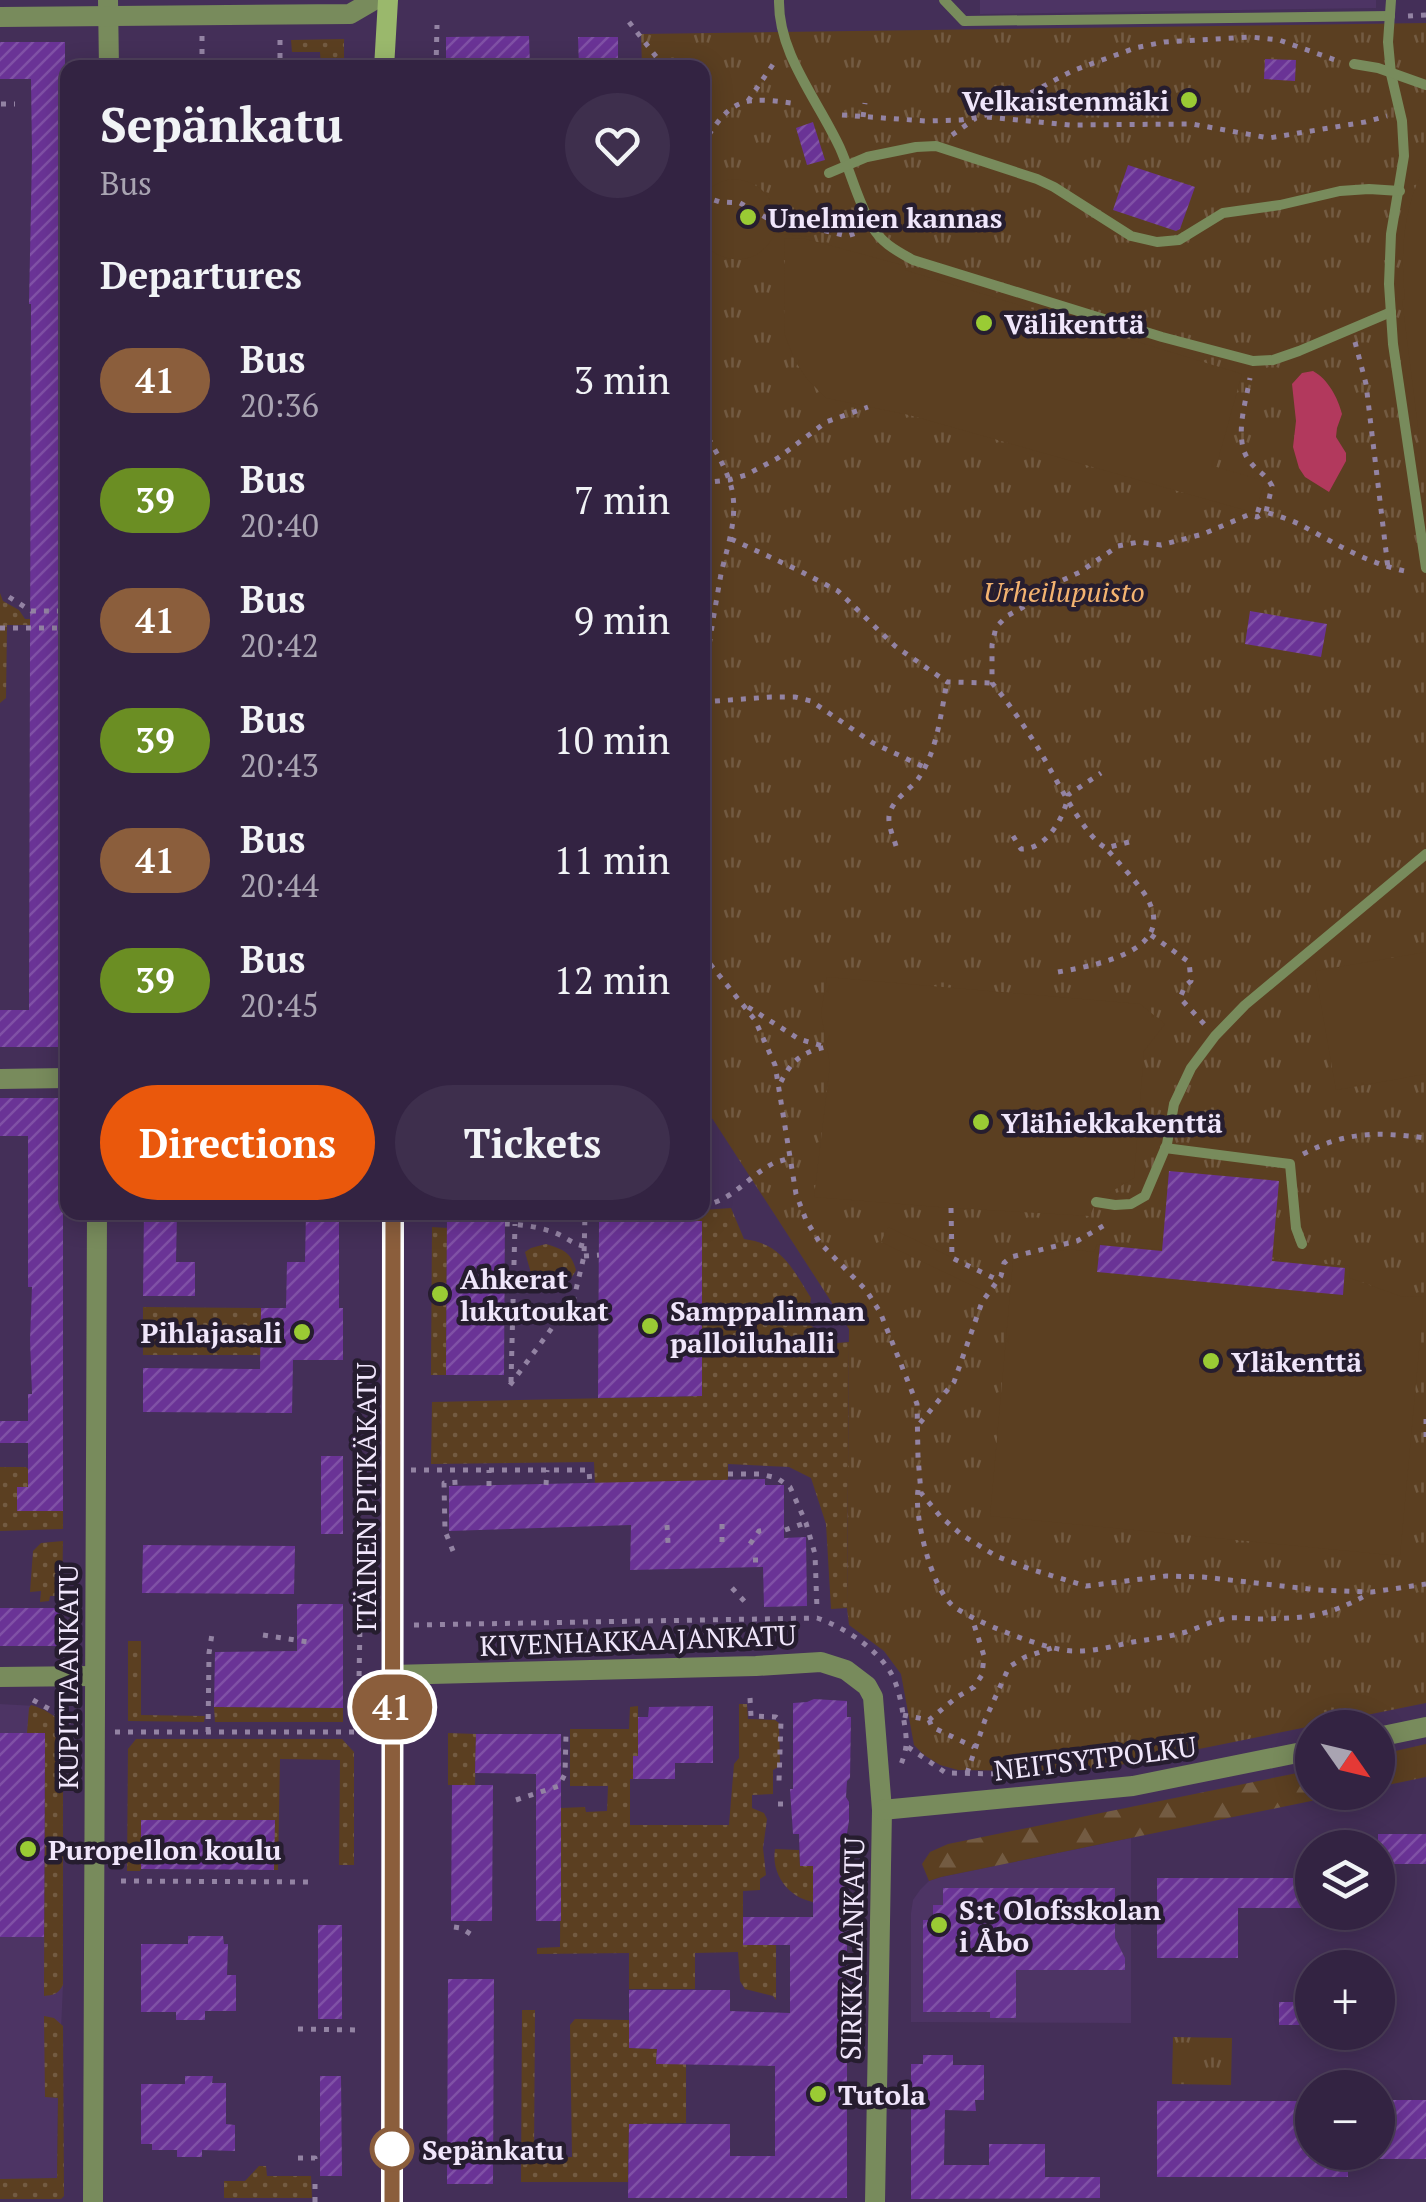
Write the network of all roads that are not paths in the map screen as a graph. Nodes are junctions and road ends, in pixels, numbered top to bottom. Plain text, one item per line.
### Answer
1 (374, 0) edge
2 (388, 0) edge
3 (779, 0) edge
4 (944, 0) edge
5 (1392, 0) edge
6 (108, 8) edge
7 (1390, 16) junction
8 (0, 17) edge
9 (109, 60) edge
10 (384, 60) edge
11 (1354, 64) road end
12 (1391, 74) junction
13 (1426, 85) edge
14 (846, 165) junction
15 (829, 173) dead end
16 (1400, 191) junction
17 (1391, 312) junction
18 (1426, 572) edge
19 (1426, 854) edge
20 (60, 1078) edge
21 (0, 1079) edge
22 (1165, 1148) junction
23 (1096, 1202) dead end
24 (96, 1220) edge
25 (393, 1220) edge
26 (1302, 1244) dead end
27 (392, 1675) junction
28 (0, 1676) edge
29 (93, 1676) junction
30 (873, 1697) joint
31 (1426, 1727) edge
32 (1395, 1733) edge
33 (1295, 1753) edge
34 (882, 1810) junction
35 (93, 2202) edge
36 (392, 2202) edge
37 (875, 2202) edge

1 - 6 street
2 - 10 main road
3 - 14 lane
4 - 7 lane
5 - 7 lane
6 - 8 street
6 - 9 street
7 - 12 lane
11 - 12 lane
12 - 13 lane
12 - 16 lane
14 - 15 lane
14 - 16 lane
14 - 17 lane
16 - 17 lane
17 - 18 lane
19 - 22 lane
20 - 21 street
22 - 23 lane
22 - 26 lane
24 - 29 street, KUPITTAANKATU
25 - 27 main road, ITÄINEN PITKÄKATU
27 - 30 street, KIVENHAKKAAJANKATU
27 - 36 main road, ITÄINEN PITKÄKATU
28 - 29 street
29 - 35 street, KUPITTAANKATU
30 - 34 street, SIRKKALANKATU
31 - 32 street
33 - 34 street, NEITSYTPOLKU
34 - 37 street, SIRKKALANKATU

